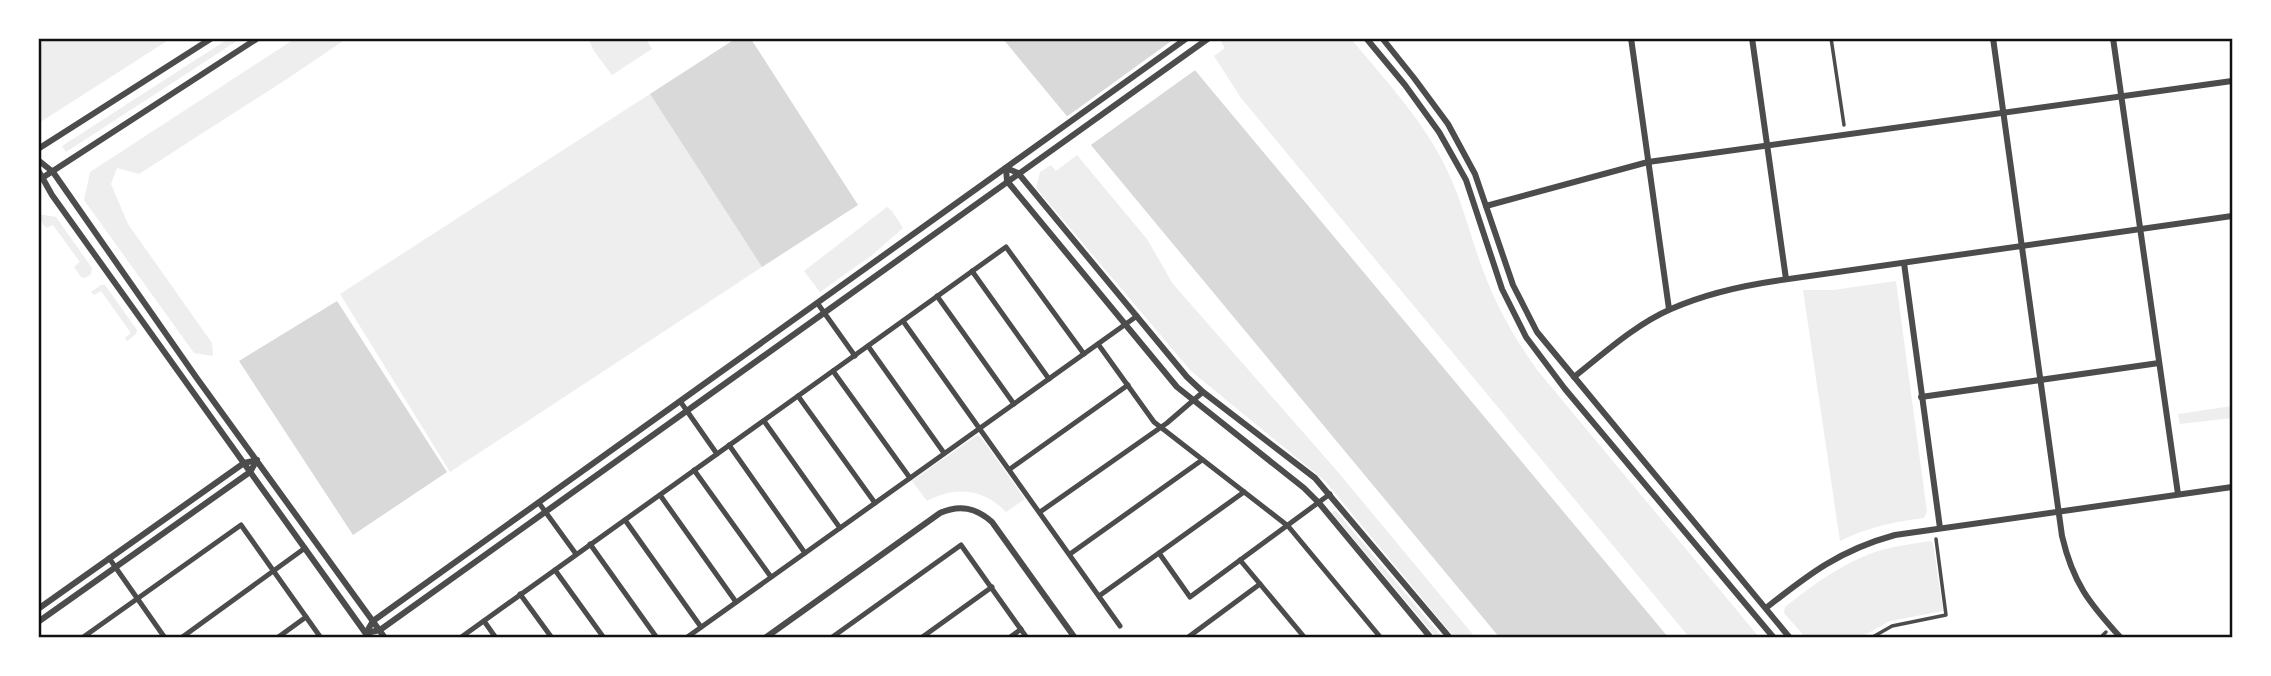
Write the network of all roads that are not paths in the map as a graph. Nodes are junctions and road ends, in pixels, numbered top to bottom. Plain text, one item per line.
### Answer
1 (212, 38) edge
2 (258, 38) edge
3 (1187, 38) edge
4 (1209, 38) edge
5 (1366, 38) edge
6 (1381, 38) edge
7 (1631, 38) edge
8 (1752, 38) edge
9 (1830, 38) edge
10 (1993, 38) edge
11 (2113, 38) edge
12 (2232, 81) edge
13 (2121, 96) junction
14 (2003, 112) junction
15 (1844, 125) dead end
16 (1768, 146) junction
17 (38, 149) edge
18 (38, 160) edge
19 (1648, 162) junction
20 (1006, 168) junction
21 (38, 170) edge
22 (52, 172) junction
23 (1018, 173) junction
24 (40, 180) edge
25 (1007, 181) junction
26 (1486, 206) junction
27 (2232, 216) edge
28 (2141, 229) junction
29 (2022, 246) junction
30 (116, 262) junction
31 (1904, 263) junction
32 (106, 269) junction
33 (972, 271) junction
34 (1786, 279) junction
35 (937, 296) junction
36 (818, 304) junction
37 (1669, 309) junction
38 (824, 313) junction
39 (1137, 316) junction
40 (903, 321) junction
41 (1125, 324) junction
42 (160, 325) junction
43 (149, 332) junction
44 (1098, 344) junction
45 (868, 346) junction
46 (1084, 354) junction
47 (855, 356) junction
48 (2159, 363) junction
49 (833, 371) junction
50 (1574, 377) junction
51 (1049, 379) junction
52 (2040, 379) junction
53 (1128, 385) junction
54 (1203, 392) junction
55 (799, 396) junction
56 (1921, 397) junction
57 (680, 401) junction
58 (1193, 402) junction
59 (1014, 404) junction
60 (687, 411) junction
61 (764, 421) junction
62 (1160, 427) junction
63 (979, 428) junction
64 (729, 445) junction
65 (944, 453) junction
66 (717, 454) junction
67 (257, 460) junction
68 (1202, 460) junction
69 (244, 463) junction
70 (1010, 469) junction
71 (694, 470) junction
72 (250, 472) junction
73 (910, 478) junction
74 (2232, 487) edge
75 (1244, 492) junction
76 (1330, 494) junction
77 (2178, 494) junction
78 (660, 495) junction
79 (539, 502) junction
80 (875, 503) junction
81 (1319, 503) junction
82 (2059, 511) junction
83 (546, 512) junction
84 (1040, 512) junction
85 (625, 520) junction
86 (1288, 526) junction
87 (840, 528) junction
88 (1940, 528) junction
89 (1936, 539) dead end
90 (590, 544) junction
91 (305, 548) junction
92 (805, 553) junction
93 (1159, 553) junction
94 (576, 554) junction
95 (1070, 554) junction
96 (109, 558) junction
97 (1240, 560) junction
98 (116, 567) junction
99 (273, 570) junction
100 (555, 570) junction
101 (771, 578) junction
102 (1260, 584) junction
103 (992, 587) junction
104 (520, 594) junction
105 (1099, 596) junction
106 (138, 598) junction
107 (736, 602) junction
108 (1766, 608) junction
109 (38, 609) edge
110 (306, 617) junction
111 (373, 621) junction
112 (484, 621) junction
113 (38, 622) edge
114 (1120, 626) dead end
115 (701, 627) junction
116 (1021, 629) junction
117 (842, 630) junction
118 (380, 631) junction
119 (2106, 632) dead end
120 (368, 635) edge
121 (82, 638) edge
122 (165, 638) edge
123 (181, 638) edge
124 (277, 638) edge
125 (321, 638) edge
126 (385, 638) edge
127 (460, 638) edge
128 (496, 638) edge
129 (552, 638) edge
130 (604, 638) edge
131 (657, 638) edge
132 (686, 638) edge
133 (765, 638) edge
134 (831, 638) edge
135 (847, 638) edge
136 (921, 638) edge
137 (1009, 638) edge
138 (1027, 638) edge
139 (1075, 638) edge
140 (1186, 638) edge
141 (1305, 638) edge
142 (1381, 638) edge
143 (1431, 638) edge
144 (1450, 638) edge
145 (1774, 638) edge
146 (1790, 638) edge
147 (1871, 638) edge
148 (2100, 638) edge
149 (2120, 638) edge

1 - 17 street
2 - 22 street
3 - 20 street
4 - 23 street
5 - 145 street
6 - 26 street
7 - 19 street
8 - 16 street
9 - 15 street
10 - 14 street
11 - 13 street
12 - 13 street
13 - 14 street
13 - 28 street
14 - 16 street
14 - 29 street
16 - 19 street
16 - 34 street
18 - 22 street
19 - 26 street
19 - 37 street
20 - 23 street
20 - 25 street
20 - 36 street
21 - 24 street
22 - 24 street
22 - 30 street
23 - 25 street
23 - 39 street
24 - 32 street
25 - 38 street
25 - 41 street
26 - 50 street
27 - 28 street
28 - 29 street
28 - 48 street
29 - 31 street
29 - 52 street
30 - 32 street
30 - 42 street
31 - 34 street
31 - 56 street
32 - 43 street
33 - 35 street
33 - 46 street
33 - 51 street
34 - 37 street
35 - 40 street
35 - 59 street
36 - 38 street
36 - 57 street
37 - 50 street
38 - 47 street
38 - 60 street
39 - 41 street
39 - 54 street
40 - 45 street
40 - 63 street
41 - 44 street
41 - 58 street
42 - 43 street
42 - 67 street
43 - 69 street
44 - 46 street
44 - 53 street
45 - 47 street
45 - 65 street
46 - 51 street
47 - 49 street
48 - 52 street
48 - 77 street
49 - 55 street
49 - 73 street
50 - 108 street
51 - 59 street
52 - 56 street
52 - 82 street
53 - 62 street
53 - 70 street
54 - 58 street
54 - 76 street
55 - 61 street
55 - 80 street
56 - 88 street
57 - 60 street
57 - 79 street
58 - 62 street
58 - 81 street
59 - 63 street
60 - 66 street
60 - 83 street
61 - 64 street
61 - 87 street
62 - 68 street
62 - 84 street
63 - 65 street
63 - 70 street
64 - 66 street
64 - 92 street
65 - 73 street
66 - 71 street
67 - 69 street
67 - 72 street
67 - 111 street
68 - 75 street
68 - 95 street
69 - 72 street
69 - 96 street
70 - 84 street
71 - 78 street
71 - 101 street
72 - 91 street
72 - 98 street
73 - 80 street
74 - 77 street
75 - 86 street
75 - 93 street
76 - 81 street
76 - 144 street
77 - 82 street
78 - 85 street
78 - 107 street
79 - 83 street
79 - 111 street
80 - 87 street
81 - 86 street
81 - 143 street
82 - 88 street
82 - 149 street
83 - 94 street
83 - 118 street
84 - 95 street
85 - 90 street
85 - 115 street
86 - 97 street
86 - 142 street
87 - 92 street
88 - 108 street
89 - 147 street
90 - 94 street
90 - 131 street
91 - 99 street
91 - 120 street
92 - 101 street
93 - 97 street
93 - 105 street
94 - 100 street
95 - 105 street
96 - 98 street
96 - 109 street
97 - 102 street
98 - 106 street
98 - 113 street
99 - 106 street
99 - 110 street
99 - 123 street
100 - 104 street
100 - 130 street
101 - 107 street
102 - 140 street
102 - 141 street
103 - 116 street
103 - 117 street
103 - 136 street
104 - 112 street
104 - 129 street
105 - 114 street
106 - 121 street
106 - 122 street
107 - 115 street
108 - 146 street
110 - 124 street
110 - 125 street
111 - 118 street
111 - 120 street
112 - 127 street
112 - 128 street
115 - 132 street
116 - 137 street
116 - 138 street
117 - 134 street
117 - 135 street
118 - 120 street
118 - 126 street
119 - 148 street
133 - 139 street

